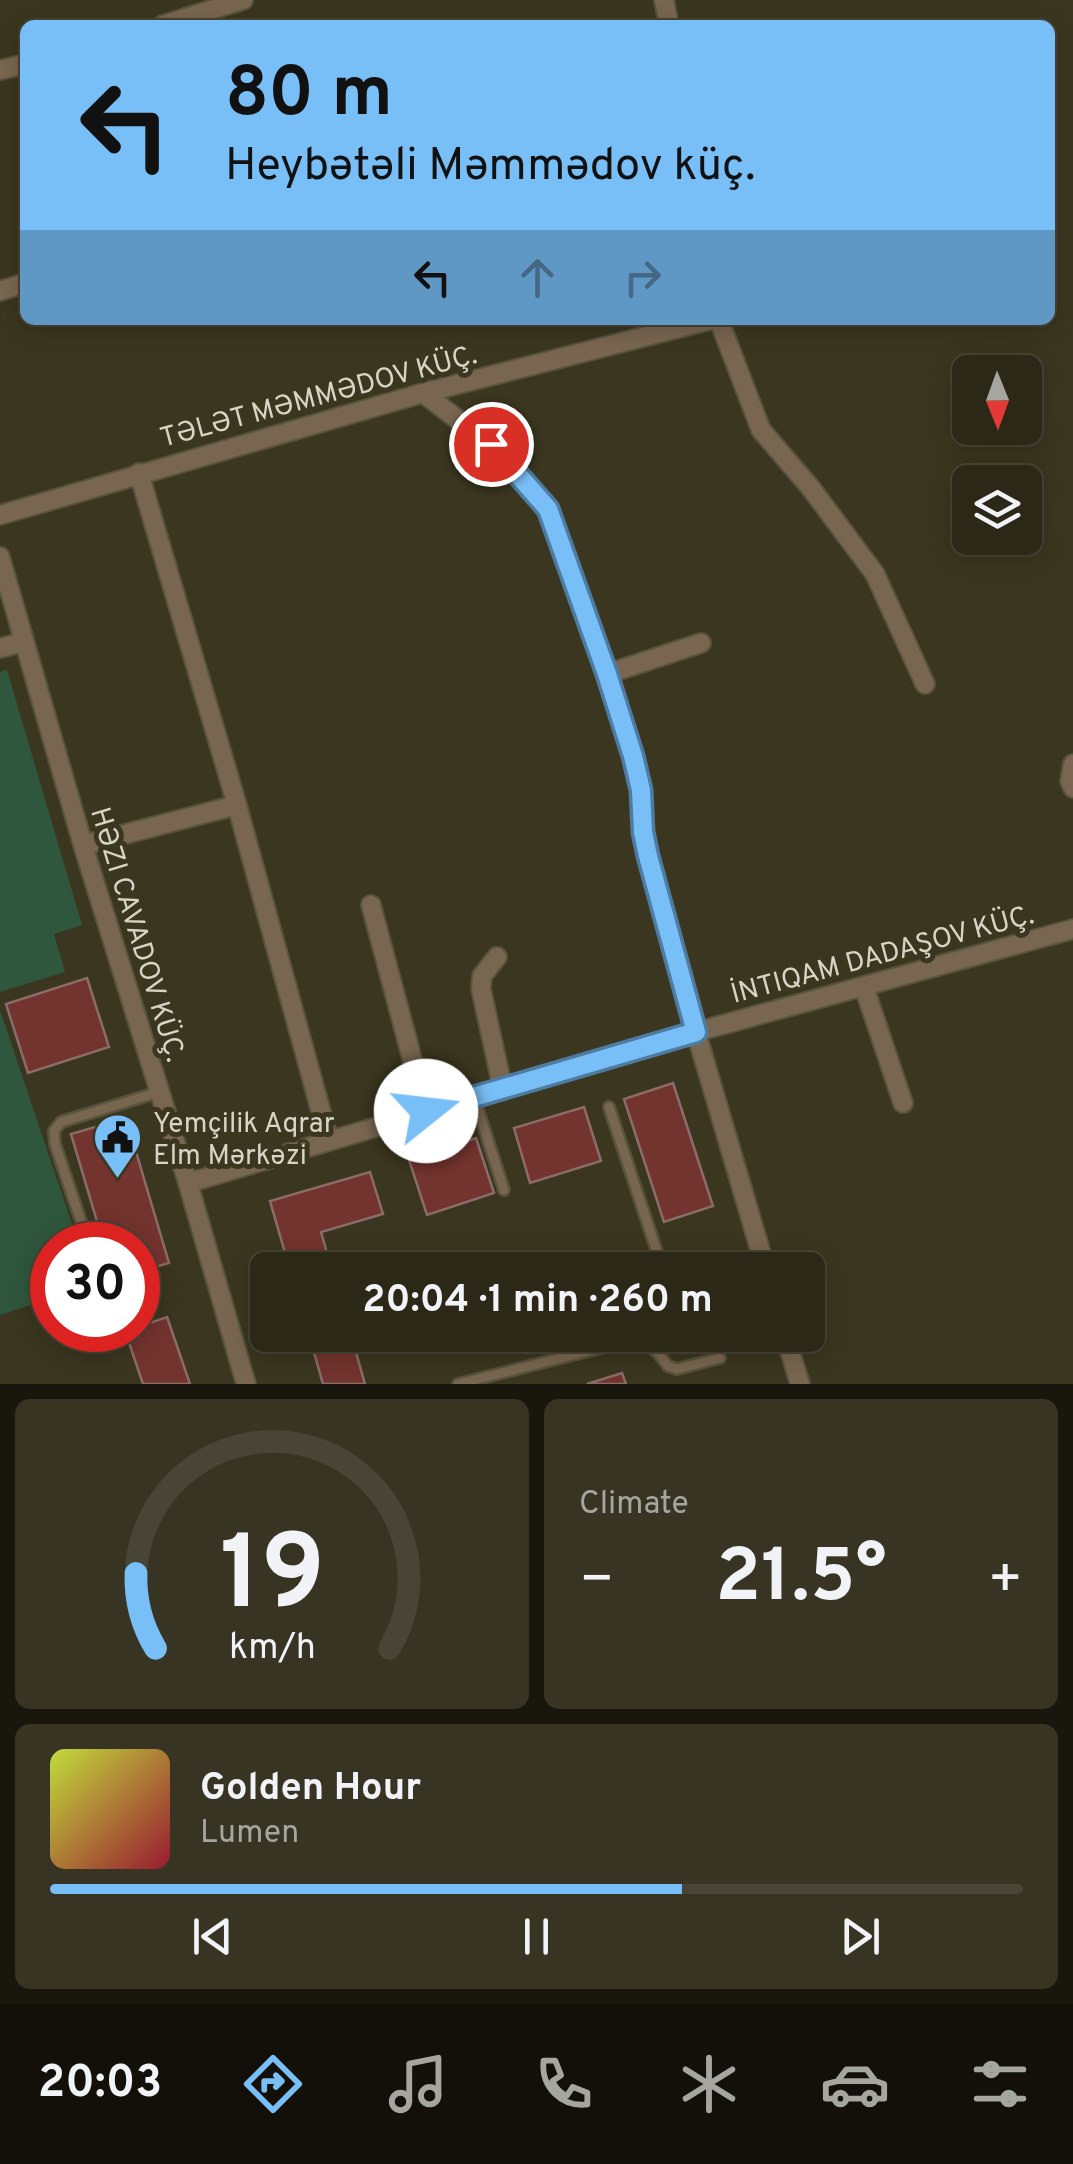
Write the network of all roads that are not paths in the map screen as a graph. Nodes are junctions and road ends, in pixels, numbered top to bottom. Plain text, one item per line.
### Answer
1 (243, 0) edge
2 (179, 20) edge
3 (690, 325) edge
4 (721, 325) edge
5 (424, 393) junction
6 (139, 473) junction
7 (0, 514) edge
8 (0, 557) edge
9 (22, 642) junction
10 (701, 643) dead end
11 (0, 648) edge
12 (607, 674) junction
13 (925, 684) dead end
14 (1073, 764) edge
15 (1073, 788) edge
16 (237, 806) junction
17 (82, 846) junction
18 (371, 905) dead end
19 (1073, 930) edge
20 (497, 956) dead end
21 (864, 987) junction
22 (696, 1032) junction
23 (503, 1090) junction
24 (159, 1092) junction
25 (474, 1098) junction
26 (903, 1103) dead end
27 (609, 1107) dead end
28 (426, 1111) junction
29 (328, 1141) junction
30 (188, 1184) junction
31 (504, 1190) dead end
32 (81, 1222) edge
33 (657, 1252) edge
34 (761, 1252) edge
35 (585, 1352) edge
36 (657, 1352) edge
37 (791, 1352) edge
38 (720, 1358) dead end
39 (246, 1384) edge
40 (458, 1384) edge
41 (800, 1384) edge

1 - 2 street
3 - 5 street, TƏLƏT MƏMMƏDOV KÜÇ.
4 - 13 street
5 - 6 street, TƏLƏT MƏMMƏDOV KÜÇ.
5 - 12 street
6 - 7 street, TƏLƏT MƏMMƏDOV KÜÇ.
6 - 16 street
8 - 9 street, HƏZI CAVADOV KÜÇ.
9 - 11 street
9 - 17 street, HƏZI CAVADOV KÜÇ.
10 - 12 street
12 - 22 street
14 - 15 street
16 - 17 street
16 - 29 street
17 - 24 street, HƏZI CAVADOV KÜÇ.
18 - 28 street
19 - 21 street, İNTIQAM DADAŞOV KÜÇ.
20 - 23 street
21 - 22 street, İNTIQAM DADAŞOV KÜÇ.
21 - 26 street
22 - 23 street, İNTIQAM DADAŞOV KÜÇ.
22 - 34 street
23 - 25 street, İNTIQAM DADAŞOV KÜÇ.
24 - 30 street, HƏZI CAVADOV KÜÇ.
24 - 32 lane
25 - 28 street, İNTIQAM DADAŞOV KÜÇ.
25 - 31 lane
27 - 33 lane
28 - 29 street, İNTIQAM DADAŞOV KÜÇ.
29 - 30 street, İNTIQAM DADAŞOV KÜÇ.
30 - 39 street, HƏZI CAVADOV KÜÇ.
35 - 40 lane
36 - 38 lane
37 - 41 street

